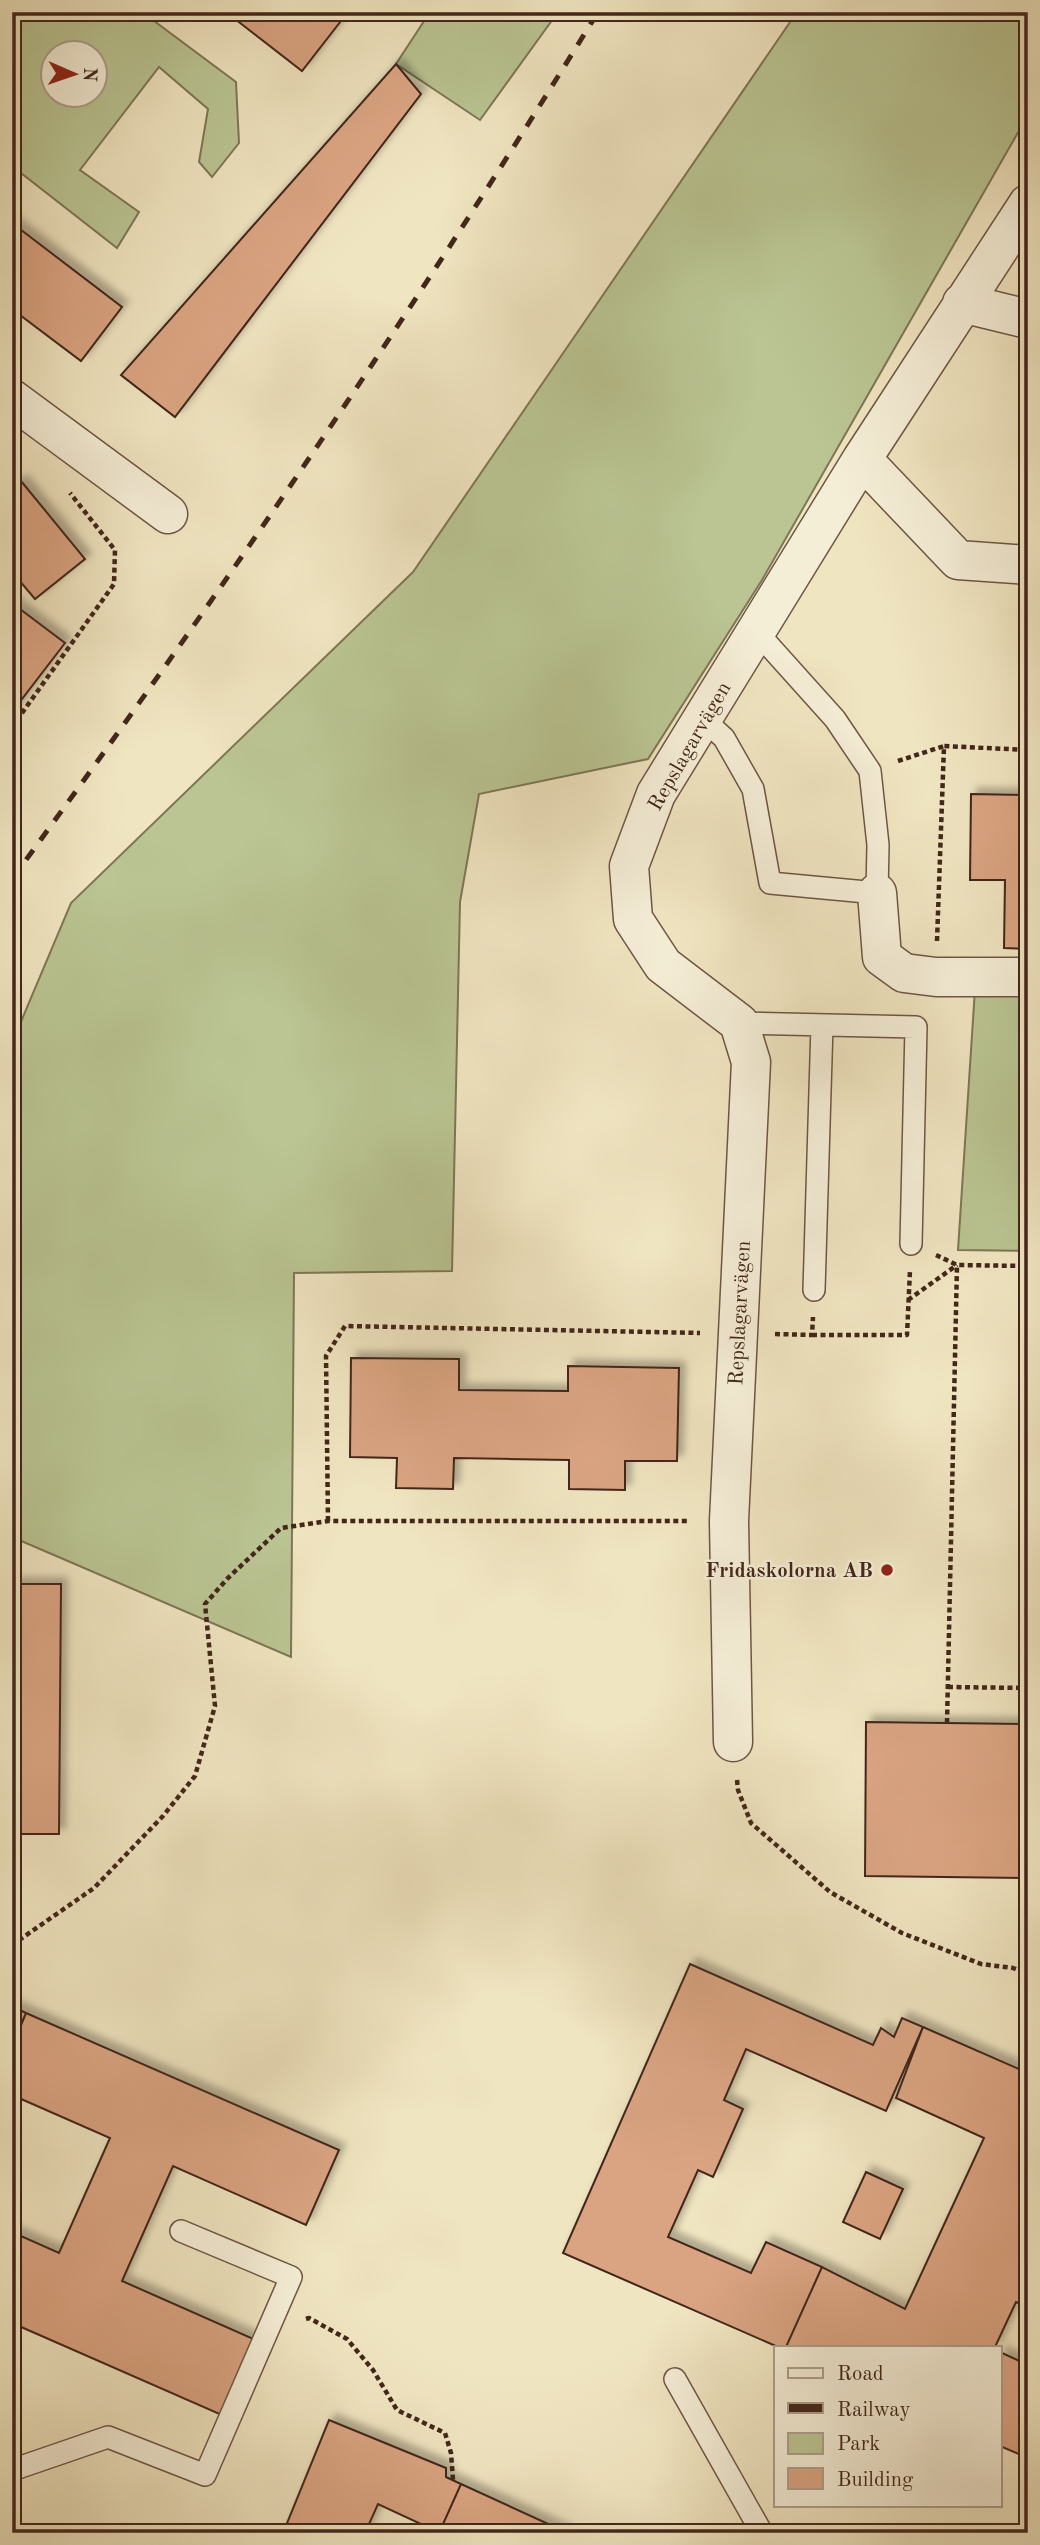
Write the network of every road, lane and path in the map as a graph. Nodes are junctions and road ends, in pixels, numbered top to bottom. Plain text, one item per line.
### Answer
1 (1028, 204) edge
2 (962, 303) junction
3 (1028, 319) edge
4 (12, 399) edge
5 (862, 459) junction
6 (67, 488) dead end
7 (168, 514) dead end
8 (1028, 565) edge
9 (756, 631) junction
10 (703, 719) junction
11 (12, 727) edge
12 (944, 746) junction
13 (1028, 750) edge
14 (870, 771) junction
15 (877, 893) junction
16 (936, 977) junction
17 (1028, 978) edge
18 (739, 1023) junction
19 (822, 1025) junction
20 (911, 1244) junction
21 (957, 1265) junction
22 (1028, 1266) edge
23 (814, 1290) joint
24 (908, 1300) junction
25 (739, 1334) junction
26 (812, 1335) junction
27 (328, 1521) junction
28 (729, 1521) junction
29 (948, 1687) junction
30 (1028, 1688) edge
31 (947, 1723) dead end
32 (733, 1742) joint
33 (13, 1945) edge
34 (12, 1968) edge
35 (1028, 1974) edge
36 (181, 2231) dead end
37 (271, 2325) junction
38 (675, 2379) dead end
39 (12, 2470) edge
40 (453, 2480) dead end
41 (762, 2533) edge

1 - 2 street, Repslagarvägen
2 - 3 street
2 - 5 street, Repslagarvägen
4 - 7 street
5 - 8 street
5 - 9 street, Repslagarvägen
6 - 11 path
9 - 10 street, Repslagarvägen
9 - 14 lane
10 - 15 lane
10 - 18 street, Repslagarvägen
12 - 13 path
12 - 14 path
12 - 16 path
14 - 15 lane
15 - 16 street
16 - 17 street
18 - 19 lane
18 - 25 street, Repslagarvägen
19 - 20 lane
19 - 23 lane
20 - 21 path
20 - 24 path
21 - 22 path
21 - 24 path
21 - 29 path
23 - 26 path
24 - 26 path
25 - 26 path
25 - 27 path
25 - 28 street, Repslagarvägen
27 - 28 path
27 - 33 path
28 - 32 street, Repslagarvägen
29 - 30 path
29 - 31 path
32 - 35 path
33 - 34 path
36 - 37 lane
37 - 39 lane
37 - 40 path
38 - 41 lane

